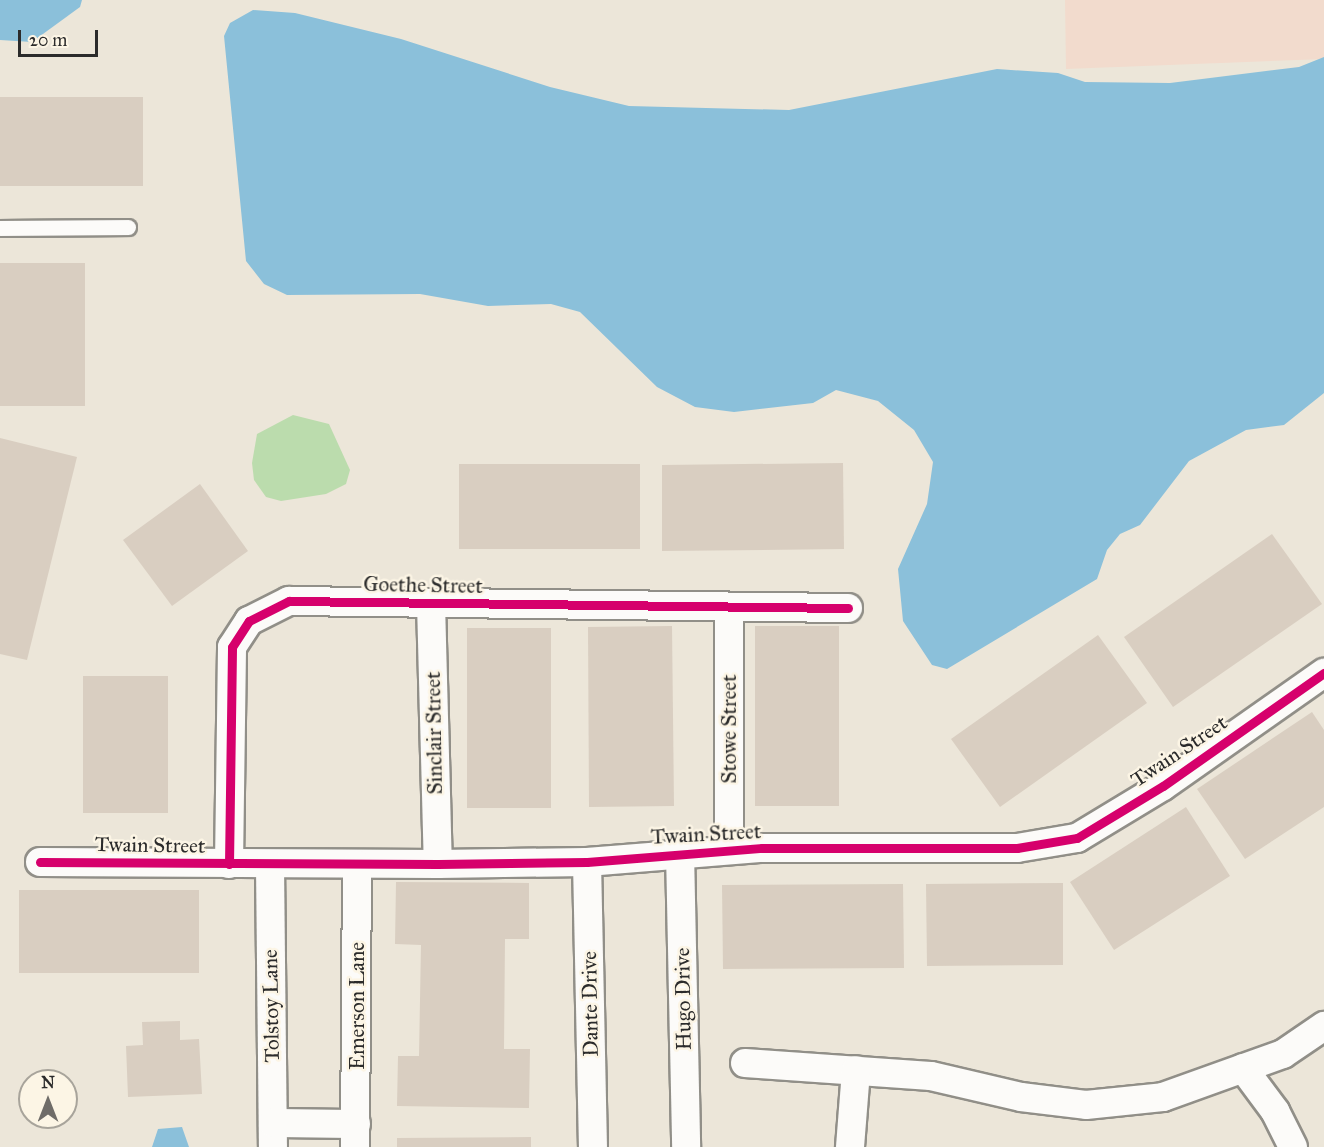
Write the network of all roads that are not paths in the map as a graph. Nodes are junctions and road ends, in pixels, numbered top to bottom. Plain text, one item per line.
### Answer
1 (128, 227) dead end
2 (0, 228) edge
3 (431, 603) junction
4 (729, 608) junction
5 (848, 608) dead end
6 (1324, 673) edge
7 (729, 850) junction
8 (680, 852) junction
9 (40, 862) dead end
10 (587, 862) junction
11 (229, 864) junction
12 (438, 864) junction
13 (270, 865) junction
14 (357, 865) junction
15 (1324, 1026) edge
16 (744, 1063) dead end
17 (1243, 1068) junction
18 (856, 1071) junction
19 (273, 1135) edge
20 (355, 1135) edge
21 (593, 1147) edge
22 (686, 1147) edge
23 (850, 1147) edge
24 (1293, 1147) edge

1 - 2 lane
3 - 4 street, Goethe Street
3 - 11 street, Goethe Street
3 - 12 street, Sinclair Street
4 - 5 street, Goethe Street
4 - 7 street, Stowe Street
6 - 7 street, Twain Street
7 - 8 street, Twain Street
8 - 10 street, Twain Street
8 - 22 street, Hugo Drive
9 - 11 street, Twain Street
10 - 12 street, Twain Street
10 - 21 street, Dante Drive
11 - 13 street, Twain Street
12 - 14 street, Twain Street
13 - 14 street, Twain Street
13 - 19 street, Tolstoy Lane
14 - 20 street, Emerson Lane
15 - 17 street
16 - 18 street
17 - 18 street
17 - 24 street
18 - 23 street
19 - 20 street

